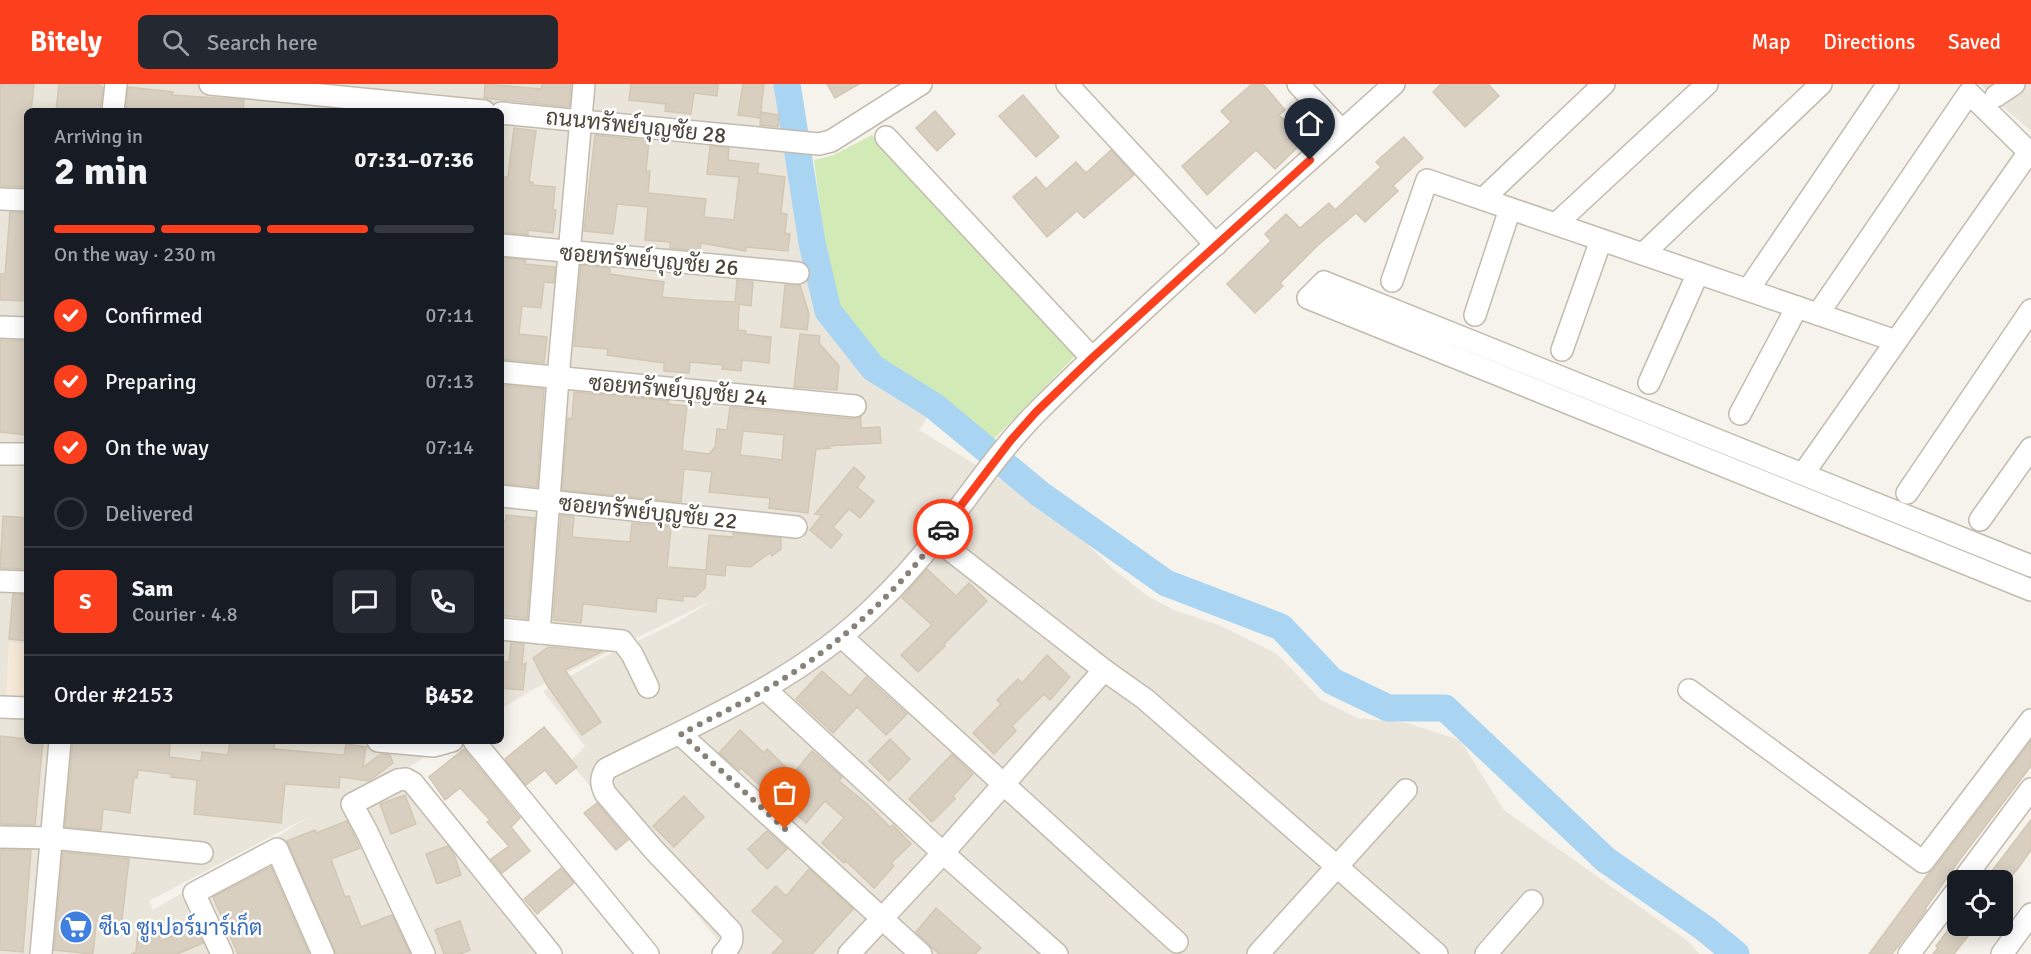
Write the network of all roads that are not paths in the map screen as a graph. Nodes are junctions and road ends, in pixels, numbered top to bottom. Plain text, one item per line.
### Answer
1 (116, 84) edge
2 (210, 84) edge
3 (584, 84) edge
4 (921, 84) edge
5 (1067, 84) edge
6 (1298, 84) edge
7 (1394, 84) edge
8 (1604, 84) edge
9 (1707, 84) edge
10 (1821, 84) edge
11 (1888, 84) edge
12 (2014, 84) edge
13 (1996, 96) dead end
14 (113, 108) edge
15 (454, 108) edge
16 (504, 113) edge
17 (581, 121) junction
18 (1342, 131) junction
19 (886, 137) dead end
20 (0, 199) edge
21 (1483, 199) junction
22 (24, 200) edge
23 (1510, 209) junction
24 (1556, 224) junction
25 (1601, 240) junction
26 (504, 245) edge
27 (1216, 245) junction
28 (570, 253) junction
29 (1643, 254) junction
30 (798, 273) dead end
31 (1698, 273) junction
32 (1392, 281) dead end
33 (1748, 290) junction
34 (1797, 307) junction
35 (2030, 312) edge
36 (1818, 314) junction
37 (1475, 315) dead end
38 (0, 327) edge
39 (24, 328) edge
40 (1896, 342) junction
41 (1562, 350) dead end
42 (1092, 358) junction
43 (504, 372) edge
44 (558, 378) junction
45 (1649, 383) dead end
46 (855, 406) dead end
47 (1740, 414) dead end
48 (2031, 448) edge
49 (0, 454) edge
50 (24, 454) edge
51 (1803, 474) junction
52 (1907, 493) dead end
53 (504, 496) edge
54 (548, 501) junction
55 (1980, 520) dead end
56 (796, 527) dead end
57 (936, 539) junction
58 (2031, 566) edge
59 (0, 581) edge
60 (24, 582) edge
61 (2031, 590) edge
62 (504, 629) edge
63 (538, 633) junction
64 (842, 637) junction
65 (1104, 670) junction
66 (648, 687) dead end
67 (765, 689) junction
68 (1689, 690) dead end
69 (0, 707) edge
70 (24, 708) edge
71 (2031, 720) edge
72 (681, 734) junction
73 (60, 744) edge
74 (412, 744) edge
75 (441, 744) edge
76 (476, 744) edge
77 (1002, 783) junction
78 (2031, 789) edge
79 (1406, 790) dead end
80 (0, 837) edge
81 (51, 838) junction
82 (202, 853) dead end
83 (943, 853) junction
84 (1337, 867) junction
85 (1971, 870) edge
86 (1532, 901) dead end
87 (1947, 904) edge
88 (2031, 914) edge
89 (881, 918) junction
90 (1177, 942) dead end
91 (41, 954) edge
92 (222, 954) edge
93 (323, 954) edge
94 (424, 954) edge
95 (551, 954) edge
96 (648, 954) edge
97 (723, 954) edge
98 (849, 954) edge
99 (921, 954) edge
100 (1057, 954) edge
101 (1258, 954) edge
102 (1437, 954) edge
103 (1486, 954) edge
104 (1909, 954) edge
105 (2002, 954) edge

1 - 14 street
2 - 15 street
3 - 17 street
4 - 17 street, ถนนทรัพย์บุญชัย 28
5 - 27 street
6 - 18 street
7 - 18 street
8 - 21 street
9 - 24 street
10 - 29 street
11 - 33 street
12 - 13 street
16 - 17 street, ถนนทรัพย์บุญชัย 28
17 - 28 street
18 - 27 street
19 - 42 street
20 - 22 street
21 - 23 street
21 - 32 street
23 - 24 street
23 - 37 street
24 - 25 street
25 - 29 street
25 - 41 street
26 - 28 street, ซอยทรัพย์บุญชัย 26
27 - 42 street
28 - 30 street, ซอยทรัพย์บุญชัย 26
28 - 44 street
29 - 31 street
31 - 33 street
31 - 45 street
33 - 34 street
34 - 36 street
34 - 47 street
35 - 52 street
36 - 40 street
36 - 40 street
38 - 39 street
40 - 51 street
42 - 57 street
43 - 44 street, ซอยทรัพย์บุญชัย 24
44 - 46 street, ซอยทรัพย์บุญชัย 24
44 - 54 street
48 - 55 street
49 - 50 street
51 - 58 street
51 - 61 street
53 - 54 street, ซอยทรัพย์บุญชัย 22
54 - 56 street, ซอยทรัพย์บุญชัย 22
54 - 63 street
57 - 64 street
57 - 65 street
59 - 60 street
62 - 63 street
63 - 66 street
64 - 67 street
64 - 77 street
65 - 77 street
65 - 84 street
67 - 72 street
67 - 83 street
68 - 71 street
69 - 70 street
72 - 89 street
72 - 97 street
73 - 81 street
74 - 75 street
76 - 96 street
77 - 83 street
77 - 90 street
78 - 85 street
79 - 84 street
80 - 81 street
81 - 82 street
81 - 91 street
83 - 89 street
83 - 100 street
84 - 101 street
84 - 102 street
86 - 103 street
87 - 104 street
88 - 105 street
89 - 98 street
89 - 99 street
92 - 93 street
94 - 95 street

